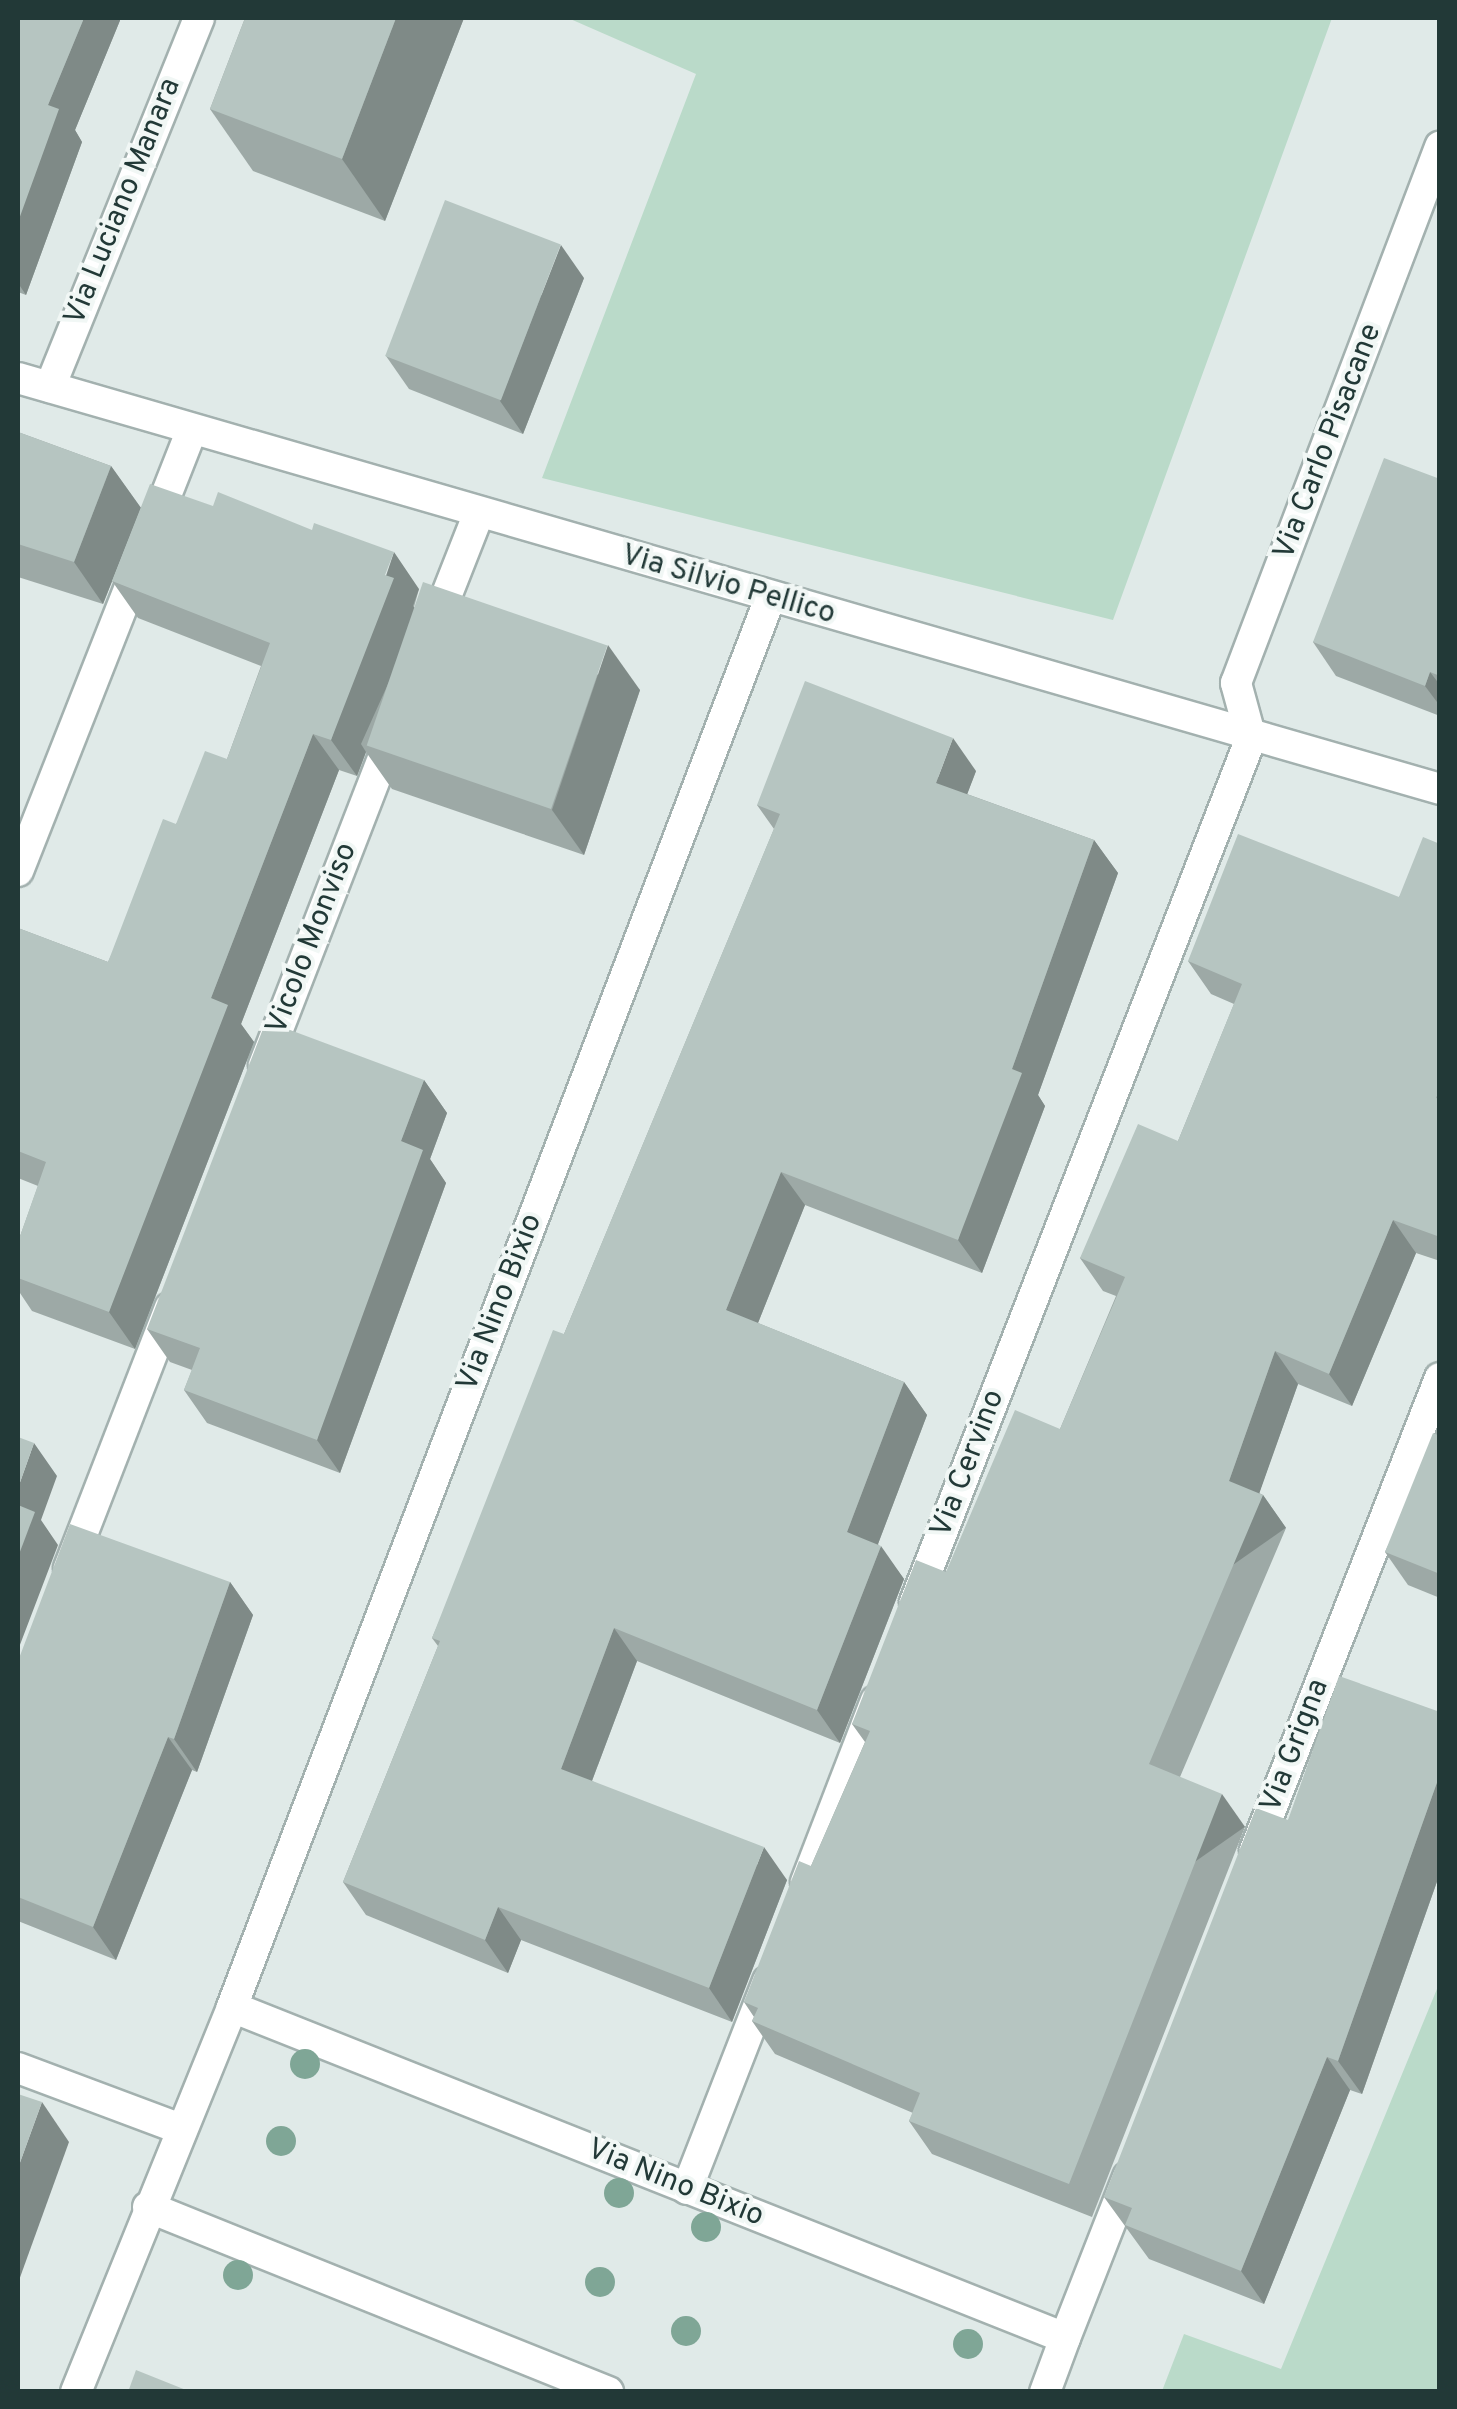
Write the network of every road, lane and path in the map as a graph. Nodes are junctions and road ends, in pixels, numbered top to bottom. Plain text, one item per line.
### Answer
1 (198, 18) edge
2 (1440, 147) edge
3 (18, 378) edge
4 (50, 387) junction
5 (191, 431) junction
6 (478, 513) junction
7 (770, 598) junction
8 (421, 662) edge
9 (406, 698) edge
10 (1251, 738) junction
11 (1440, 789) edge
12 (18, 871) edge
13 (255, 1088) edge
14 (183, 1274) edge
15 (1440, 1378) edge
16 (61, 1590) edge
17 (904, 1631) edge
18 (889, 1668) edge
19 (1245, 1876) edge
20 (795, 1910) edge
21 (781, 1947) edge
22 (232, 2008) junction
23 (18, 2068) edge
24 (180, 2129) junction
25 (1137, 2153) edge
26 (687, 2188) junction
27 (148, 2207) junction
28 (1065, 2338) junction
29 (76, 2392) edge
30 (608, 2392) edge
31 (1045, 2392) edge

1 - 4 street, Via Luciano Manara
2 - 10 street, Via Carlo Pisacane
3 - 4 street, Via Silvio Pellico
4 - 5 street, Via Silvio Pellico
5 - 6 street, Via Silvio Pellico
5 - 12 street
6 - 7 street, Via Silvio Pellico
6 - 8 street
7 - 10 street, Via Silvio Pellico
7 - 22 street, Via Nino Bixio
9 - 13 street, Vicolo Monviso
10 - 11 street, Via Silvio Pellico
10 - 17 street, Via Cervino
14 - 16 street
15 - 19 street, Via Grigna
18 - 20 street
21 - 26 street
22 - 24 street, Via Nino Bixio
22 - 26 street, Via Nino Bixio
23 - 24 street
24 - 27 street, Via Nino Bixio
25 - 28 street
26 - 28 street, Via Nino Bixio
27 - 29 street, Via Nino Bixio
27 - 30 street
28 - 31 street

